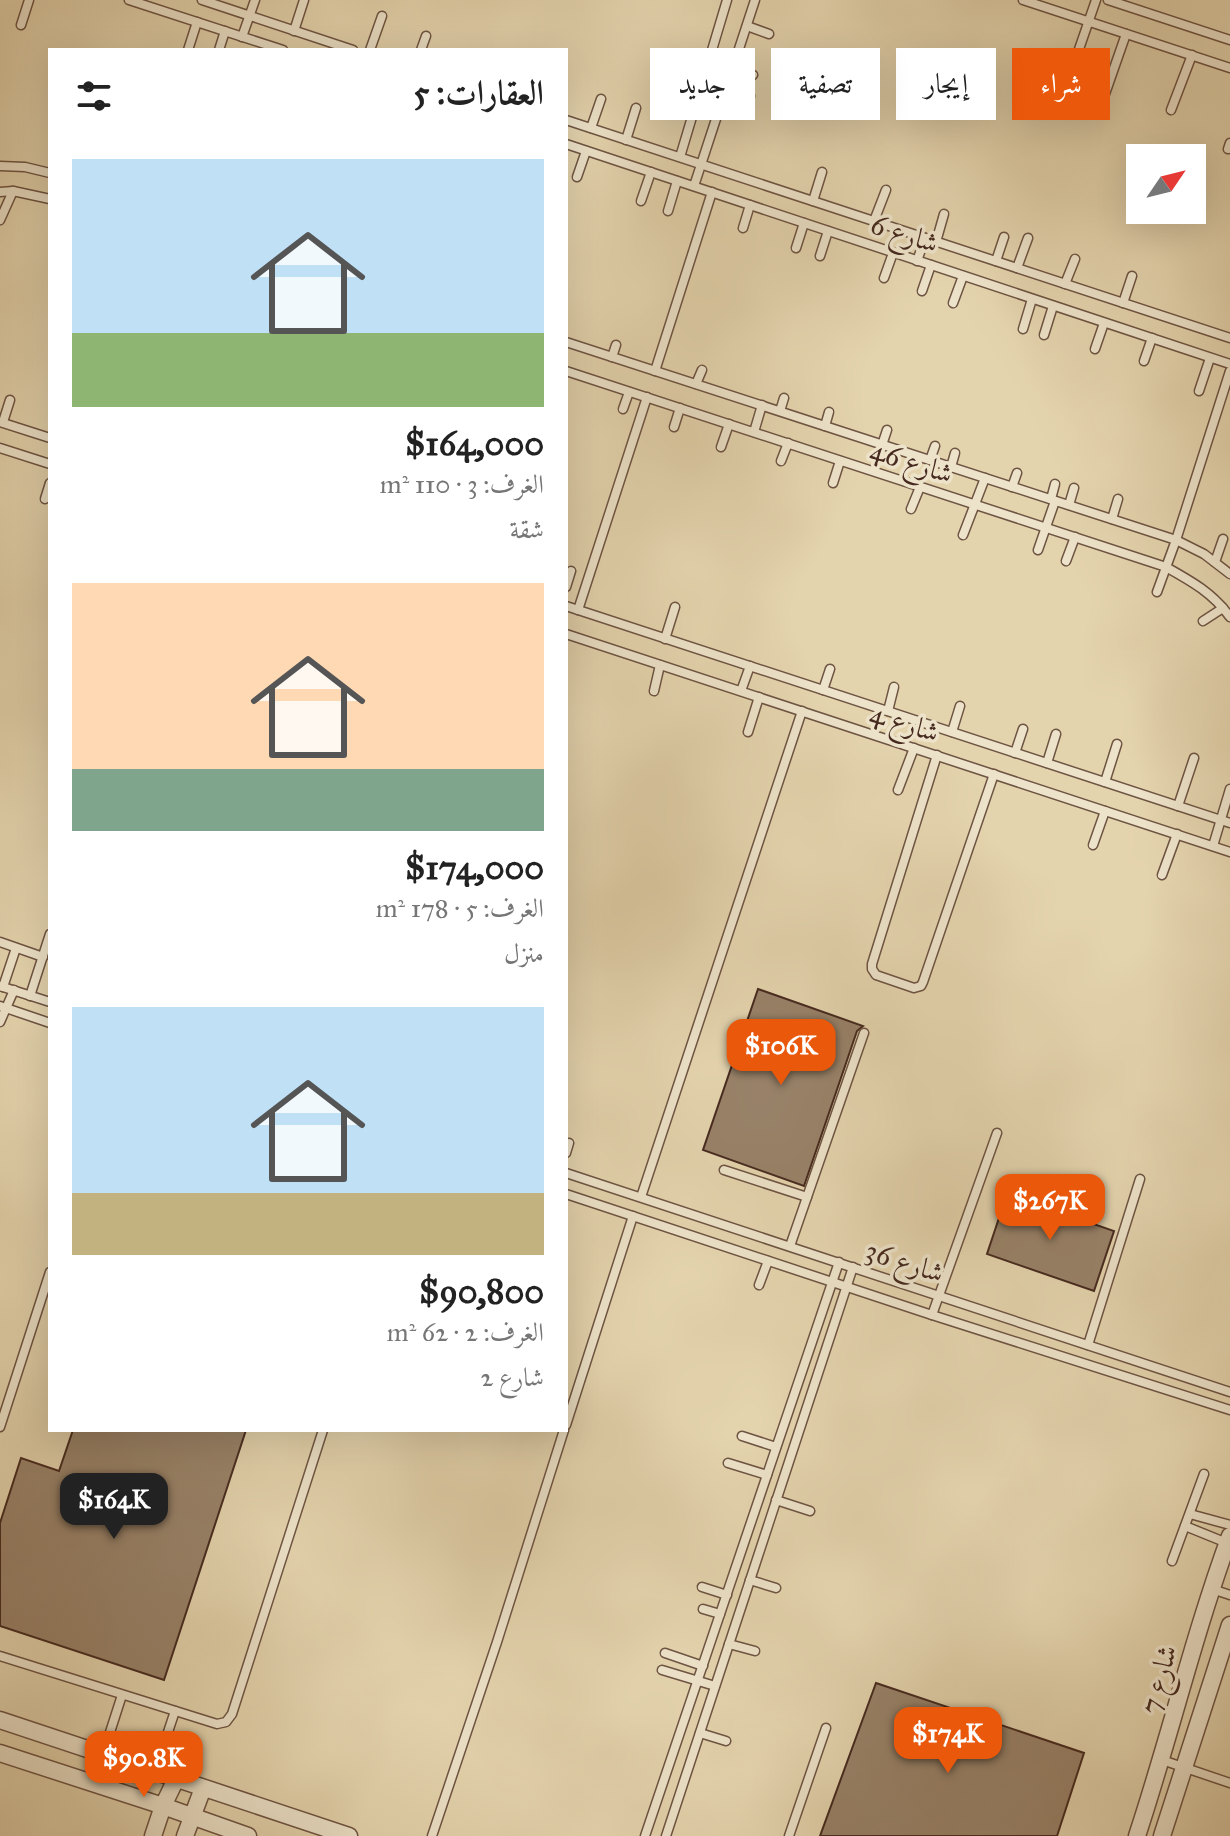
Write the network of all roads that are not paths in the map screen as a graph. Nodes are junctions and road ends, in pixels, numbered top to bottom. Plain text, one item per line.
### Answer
1 (29, 0) edge
2 (129, 0) edge
3 (205, 0) edge
4 (255, 0) edge
5 (304, 0) edge
6 (727, 0) edge
7 (755, 0) edge
8 (1023, 0) edge
9 (1096, 0) edge
10 (1108, 0) edge
11 (1122, 2) edge
12 (249, 16) junction
13 (382, 16) dead end
14 (197, 22) junction
15 (1088, 22) junction
16 (21, 25) dead end
17 (747, 26) junction
18 (225, 31) junction
19 (294, 31) junction
20 (769, 34) dead end
21 (1126, 34) junction
22 (426, 36) dead end
23 (242, 37) junction
24 (1230, 39) edge
25 (189, 48) edge
26 (220, 48) edge
27 (275, 48) edge
28 (347, 48) edge
29 (371, 48) edge
30 (422, 48) edge
31 (740, 48) edge
32 (1079, 48) edge
33 (1192, 55) junction
34 (1230, 68) edge
35 (1110, 80) edge
36 (601, 99) dead end
37 (636, 108) dead end
38 (1171, 110) dead end
39 (716, 120) edge
40 (568, 121) edge
41 (591, 128) junction
42 (626, 140) junction
43 (568, 145) edge
44 (586, 151) junction
45 (680, 157) junction
46 (701, 165) junction
47 (0, 166) edge
48 (651, 172) junction
49 (822, 172) dead end
50 (48, 173) edge
51 (577, 177) dead end
52 (677, 181) junction
53 (694, 186) junction
54 (886, 190) dead end
55 (13, 191) junction
56 (0, 192) edge
57 (712, 192) junction
58 (48, 199) edge
59 (641, 201) dead end
60 (813, 201) junction
61 (750, 205) junction
62 (668, 211) dead end
63 (944, 214) dead end
64 (0, 220) edge
65 (874, 221) junction
66 (804, 223) junction
67 (743, 228) dead end
68 (828, 231) junction
69 (1004, 237) dead end
70 (925, 238) junction
71 (1028, 238) dead end
72 (936, 242) junction
73 (796, 248) dead end
74 (893, 253) junction
75 (820, 256) dead end
76 (1075, 259) dead end
77 (917, 261) junction
78 (996, 261) junction
79 (931, 265) junction
80 (1017, 268) junction
81 (963, 276) junction
82 (1132, 276) dead end
83 (884, 278) dead end
84 (1065, 284) junction
85 (922, 291) dead end
86 (1032, 299) junction
87 (953, 303) dead end
88 (1123, 303) junction
89 (1053, 306) junction
90 (1104, 323) junction
91 (1023, 329) dead end
92 (580, 334) dead end
93 (1229, 334) edge
94 (1044, 335) dead end
95 (1152, 338) junction
96 (568, 343) edge
97 (577, 345) junction
98 (616, 345) dead end
99 (1095, 349) dead end
100 (612, 357) junction
101 (1210, 358) junction
102 (1144, 361) dead end
103 (1230, 364) edge
104 (702, 370) dead end
105 (655, 371) junction
106 (1230, 371) edge
107 (568, 373) edge
108 (696, 384) junction
109 (1199, 391) dead end
110 (629, 392) junction
111 (647, 397) junction
112 (784, 398) dead end
113 (10, 400) dead end
114 (762, 405) junction
115 (680, 408) junction
116 (623, 409) dead end
117 (780, 411) junction
118 (829, 412) dead end
119 (1, 422) edge
120 (729, 424) junction
121 (825, 426) junction
122 (674, 427) dead end
123 (887, 430) dead end
124 (754, 432) junction
125 (48, 437) edge
126 (788, 443) junction
127 (882, 445) junction
128 (935, 446) dead end
129 (721, 447) dead end
130 (0, 448) edge
131 (955, 453) dead end
132 (930, 460) junction
133 (781, 461) dead end
134 (840, 461) junction
135 (48, 463) edge
136 (951, 467) junction
137 (1017, 473) dead end
138 (985, 478) junction
139 (833, 483) dead end
140 (1055, 484) dead end
141 (920, 487) junction
142 (1012, 487) junction
143 (1074, 488) dead end
144 (48, 489) edge
145 (45, 499) dead end
146 (1118, 499) dead end
147 (1053, 500) junction
148 (975, 504) junction
149 (1069, 505) junction
150 (911, 509) dead end
151 (1112, 519) junction
152 (1046, 528) junction
153 (963, 535) dead end
154 (1075, 537) junction
155 (1223, 539) dead end
156 (1176, 540) junction
157 (1038, 550) dead end
158 (1066, 561) dead end
159 (1215, 562) junction
160 (1166, 567) junction
161 (571, 571) dead end
162 (1230, 574) edge
163 (568, 581) edge
164 (1157, 592) dead end
165 (568, 607) edge
166 (675, 607) dead end
167 (1223, 608) junction
168 (578, 610) junction
169 (1230, 617) edge
170 (1203, 621) dead end
171 (568, 635) edge
172 (665, 639) junction
173 (660, 665) junction
174 (750, 666) junction
175 (830, 669) dead end
176 (894, 687) dead end
177 (823, 690) junction
178 (654, 691) dead end
179 (741, 691) junction
180 (759, 697) junction
181 (960, 706) dead end
182 (802, 711) junction
183 (888, 711) junction
184 (1023, 729) dead end
185 (748, 732) dead end
186 (952, 732) junction
187 (1056, 734) dead end
188 (1117, 744) dead end
189 (914, 748) junction
190 (1015, 753) junction
191 (937, 755) junction
192 (1194, 758) dead end
193 (1047, 763) junction
194 (994, 774) junction
195 (1105, 782) junction
196 (1230, 789) edge
197 (898, 790) dead end
198 (1178, 806) junction
199 (1105, 811) junction
200 (1225, 821) edge
201 (1177, 834) junction
202 (1093, 845) dead end
203 (1213, 846) junction
204 (1230, 852) edge
205 (1162, 875) dead end
206 (48, 941) edge
207 (0, 942) edge
208 (16, 948) junction
209 (43, 957) junction
210 (2, 987) edge
211 (14, 990) junction
212 (30, 996) junction
213 (48, 1001) edge
214 (4, 1008) edge
215 (0, 1022) edge
216 (48, 1022) edge
217 (864, 1033) dead end
218 (997, 1133) dead end
219 (569, 1143) dead end
220 (568, 1146) edge
221 (724, 1170) dead end
222 (568, 1174) edge
223 (1140, 1179) dead end
224 (568, 1195) edge
225 (641, 1197) junction
226 (807, 1197) junction
227 (633, 1216) junction
228 (790, 1246) junction
229 (768, 1261) junction
230 (839, 1262) junction
231 (853, 1267) junction
232 (48, 1278) edge
233 (832, 1282) junction
234 (759, 1285) dead end
235 (846, 1287) junction
236 (939, 1296) junction
237 (932, 1315) junction
238 (1088, 1345) junction
239 (1230, 1392) edge
240 (1230, 1410) edge
241 (568, 1419) edge
242 (0, 1427) edge
243 (322, 1432) edge
244 (564, 1432) edge
245 (742, 1436) dead end
246 (776, 1447) junction
247 (728, 1463) dead end
248 (1204, 1474) dead end
249 (767, 1475) junction
250 (776, 1500) junction
251 (810, 1511) dead end
252 (1190, 1514) junction
253 (754, 1515) junction
254 (770, 1520) junction
255 (1230, 1525) edge
256 (1185, 1526) junction
257 (1229, 1539) edge
258 (1172, 1561) dead end
259 (750, 1580) junction
260 (702, 1587) dead end
261 (776, 1588) dead end
262 (1211, 1589) junction
263 (727, 1595) junction
264 (1230, 1595) edge
265 (703, 1609) dead end
266 (720, 1614) junction
267 (1230, 1625) edge
268 (729, 1644) junction
269 (755, 1651) dead end
270 (665, 1653) dead end
271 (0, 1656) edge
272 (703, 1666) junction
273 (662, 1670) dead end
274 (698, 1680) junction
275 (715, 1686) junction
276 (122, 1695) junction
277 (175, 1711) junction
278 (0, 1720) edge
279 (826, 1728) dead end
280 (700, 1733) junction
281 (726, 1741) dead end
282 (0, 1753) edge
283 (103, 1754) junction
284 (1162, 1760) junction
285 (1184, 1768) junction
286 (155, 1772) junction
287 (176, 1779) junction
288 (1230, 1783) edge
289 (203, 1788) junction
290 (656, 1805) junction
291 (163, 1806) junction
292 (674, 1810) junction
293 (191, 1816) junction
294 (153, 1836) edge
295 (185, 1836) edge
296 (248, 1836) edge
297 (349, 1836) edge
298 (432, 1836) edge
299 (645, 1836) edge
300 (666, 1836) edge
301 (789, 1836) edge
302 (1137, 1836) edge
303 (1162, 1836) edge

1 - 16 lane
2 - 14 lane
3 - 12 lane
4 - 12 lane
5 - 19 lane
6 - 45 lane
7 - 17 lane
8 - 15 lane
9 - 15 lane
10 - 11 lane
11 - 24 lane
12 - 19 lane
12 - 23 lane
13 - 29 lane
14 - 18 lane
14 - 25 lane
15 - 21 lane
15 - 32 lane
17 - 20 lane
17 - 31 lane
18 - 23 lane
18 - 26 lane
19 - 28 lane
21 - 33 lane
21 - 35 lane
22 - 30 lane
23 - 27 lane
33 - 34 lane
33 - 38 lane
36 - 41 lane
37 - 42 lane
39 - 46 lane
40 - 41 lane, شارع 6
41 - 42 lane, شارع 6
42 - 45 lane, شارع 6
43 - 44 lane, شارع 6
44 - 48 lane, شارع 6
44 - 51 lane
45 - 46 lane, شارع 6
46 - 53 lane
46 - 60 lane, شارع 6
47 - 50 lane
48 - 52 lane, شارع 6
48 - 59 lane
49 - 60 lane
52 - 53 lane, شارع 6
52 - 62 lane
53 - 57 lane, شارع 6
54 - 65 lane
55 - 56 lane
55 - 58 lane
55 - 64 lane
57 - 61 lane, شارع 6
57 - 105 lane
60 - 65 lane, شارع 6
61 - 66 lane, شارع 6
61 - 67 lane
63 - 72 lane
65 - 70 lane, شارع 6
66 - 68 lane, شارع 6
66 - 73 lane
68 - 74 lane, شارع 6
68 - 75 lane
69 - 78 lane
70 - 72 lane, شارع 6
70 - 77 lane
71 - 80 lane
72 - 78 lane, شارع 6
74 - 77 lane, شارع 6
74 - 83 lane
76 - 84 lane
77 - 79 lane, شارع 6
78 - 80 lane, شارع 6
79 - 81 lane, شارع 6
79 - 85 lane
80 - 84 lane, شارع 6
81 - 86 lane, شارع 6
81 - 87 lane
82 - 88 lane
84 - 88 lane, شارع 6
86 - 89 lane, شارع 6
86 - 91 lane
88 - 93 lane, شارع 6
89 - 90 lane, شارع 6
89 - 94 lane
90 - 95 lane, شارع 6
90 - 99 lane
92 - 97 lane
95 - 101 lane, شارع 6
95 - 102 lane
96 - 97 lane, شارع 46
97 - 100 lane, شارع 46
98 - 100 lane
100 - 105 lane, شارع 46
101 - 103 lane, شارع 6
101 - 109 lane
104 - 108 lane
105 - 108 lane, شارع 46
106 - 156 lane
107 - 110 lane, شارع 46
108 - 114 lane, شارع 46
110 - 111 lane, شارع 46
110 - 116 lane
111 - 115 lane, شارع 46
111 - 168 lane
112 - 117 lane
113 - 119 lane
114 - 117 lane, شارع 46
114 - 124 lane
115 - 120 lane, شارع 46
115 - 122 lane
117 - 121 lane, شارع 46
118 - 121 lane
119 - 125 lane
120 - 124 lane, شارع 46
120 - 129 lane
121 - 127 lane, شارع 46
123 - 127 lane
124 - 126 lane, شارع 46
126 - 133 lane
126 - 134 lane, شارع 46
127 - 132 lane, شارع 46
128 - 132 lane
130 - 135 lane
131 - 136 lane
132 - 136 lane, شارع 46
134 - 139 lane
134 - 141 lane, شارع 46
136 - 138 lane, شارع 46
137 - 142 lane
138 - 142 lane, شارع 46
138 - 148 lane
140 - 147 lane
141 - 148 lane, شارع 46
141 - 150 lane
142 - 147 lane, شارع 46
143 - 149 lane
144 - 145 lane
146 - 151 lane
147 - 149 lane, شارع 46
147 - 152 lane
148 - 152 lane, شارع 46
148 - 153 lane
149 - 151 lane, شارع 46
151 - 156 lane, شارع 46
152 - 154 lane, شارع 46
152 - 157 lane
154 - 158 lane
154 - 160 lane, شارع 46
155 - 159 lane
156 - 159 lane, شارع 46
156 - 160 lane
159 - 162 lane, شارع 46
160 - 164 lane
160 - 167 lane, شارع 46
161 - 163 lane
165 - 168 lane, شارع 4
166 - 172 lane
167 - 169 lane, شارع 46
167 - 170 lane
168 - 172 lane, شارع 4
171 - 173 lane, شارع 4
172 - 174 lane, شارع 4
173 - 178 lane
173 - 179 lane, شارع 4
174 - 177 lane, شارع 4
174 - 179 lane
175 - 177 lane
176 - 183 lane
177 - 183 lane, شارع 4
179 - 180 lane, شارع 4
180 - 182 lane, شارع 4
180 - 185 lane
181 - 186 lane
182 - 189 lane, شارع 4
182 - 225 lane
183 - 186 lane, شارع 4
184 - 190 lane
186 - 190 lane, شارع 4
187 - 193 lane
188 - 195 lane
189 - 191 lane, شارع 4
189 - 197 lane
190 - 193 lane, شارع 4
191 - 194 lane, شارع 4
191 - 194 lane
192 - 198 lane
193 - 195 lane, شارع 4
194 - 199 lane, شارع 4
195 - 198 lane, شارع 4
196 - 200 lane
198 - 200 lane, شارع 4
199 - 201 lane, شارع 4
199 - 202 lane
200 - 203 lane
201 - 203 lane, شارع 4
201 - 205 lane
203 - 204 lane, شارع 4
206 - 209 lane
207 - 208 lane
208 - 209 lane
208 - 210 lane
209 - 212 lane
210 - 211 lane
211 - 212 lane
211 - 214 lane
212 - 213 lane
214 - 215 lane
214 - 216 lane
217 - 226 lane
218 - 236 lane
219 - 220 lane
221 - 226 lane
222 - 225 lane, شارع 36
223 - 238 lane
224 - 227 lane, شارع 36
225 - 228 lane, شارع 36
226 - 228 lane
227 - 229 lane, شارع 36
227 - 241 lane
228 - 230 lane, شارع 36
229 - 233 lane, شارع 36
229 - 234 lane
230 - 231 lane, شارع 36
230 - 233 lane
231 - 235 lane
231 - 236 lane, شارع 36
232 - 242 lane
233 - 235 lane, شارع 36
233 - 246 lane
235 - 237 lane, شارع 36
235 - 250 lane
236 - 237 lane
236 - 238 lane, شارع 36
237 - 240 lane, شارع 36
238 - 239 lane, شارع 36
243 - 277 lane
244 - 298 lane
245 - 246 lane
246 - 249 lane
247 - 249 lane
248 - 252 lane
249 - 253 lane
250 - 251 lane
250 - 254 lane
252 - 255 lane
252 - 256 lane
253 - 254 lane
253 - 263 lane
254 - 259 lane
256 - 257 lane
256 - 258 lane
257 - 262 street, شارع 7
259 - 261 lane
259 - 268 lane
260 - 263 lane
262 - 264 lane
262 - 284 street, شارع 7
263 - 266 lane
265 - 266 lane
266 - 272 lane
267 - 285 street, شارع 7
268 - 269 lane
268 - 275 lane
270 - 272 lane
271 - 276 lane
272 - 274 lane
273 - 274 lane
274 - 275 lane
274 - 290 lane
275 - 280 lane
276 - 277 lane
276 - 283 lane
277 - 286 lane
278 - 283 street
279 - 301 lane
280 - 281 lane
280 - 292 lane
282 - 291 street
283 - 286 street
284 - 285 lane
284 - 302 street, شارع 7
285 - 288 lane
285 - 303 street, شارع 7
286 - 287 street
287 - 289 street
287 - 291 street
289 - 293 street
289 - 297 street
290 - 292 lane
290 - 299 lane
291 - 293 street
291 - 294 street
292 - 300 lane
293 - 295 street
293 - 296 street

